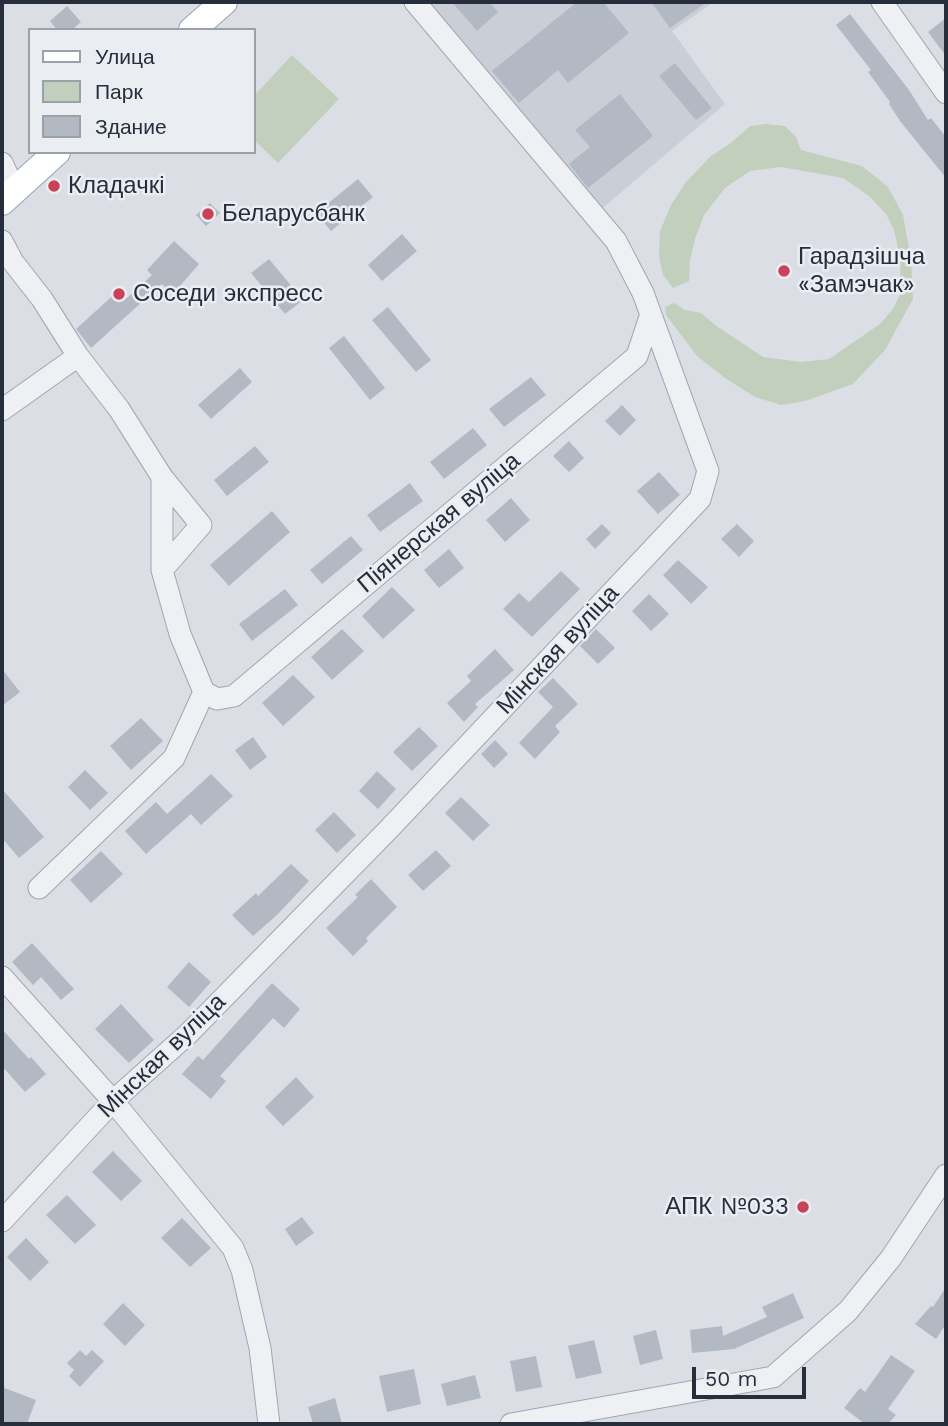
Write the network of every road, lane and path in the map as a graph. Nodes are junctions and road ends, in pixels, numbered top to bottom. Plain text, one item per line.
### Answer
1 (224, 2) edge
2 (415, 2) edge
3 (881, 2) edge
4 (194, 28) edge
5 (946, 93) edge
6 (55, 154) edge
7 (2, 163) edge
8 (8, 196) edge
9 (2, 241) edge
10 (650, 317) junction
11 (78, 356) junction
12 (2, 410) edge
13 (163, 477) junction
14 (163, 570) junction
15 (204, 692) junction
16 (39, 888) dead end
17 (2, 977) edge
18 (113, 1101) junction
19 (946, 1175) edge
20 (2, 1221) edge
21 (269, 1424) edge
22 (511, 1424) edge

1 - 4 main road
2 - 10 street, Мінская вуліца
3 - 5 street
6 - 8 main road
7 - 8 street
9 - 11 street
10 - 15 street, Піянерская вуліца
10 - 18 street, Мінская вуліца
11 - 12 street
11 - 13 street
13 - 14 street
13 - 14 street
14 - 15 street
15 - 16 street
17 - 18 street
18 - 20 street, Мінская вуліца
18 - 21 street
19 - 22 street

